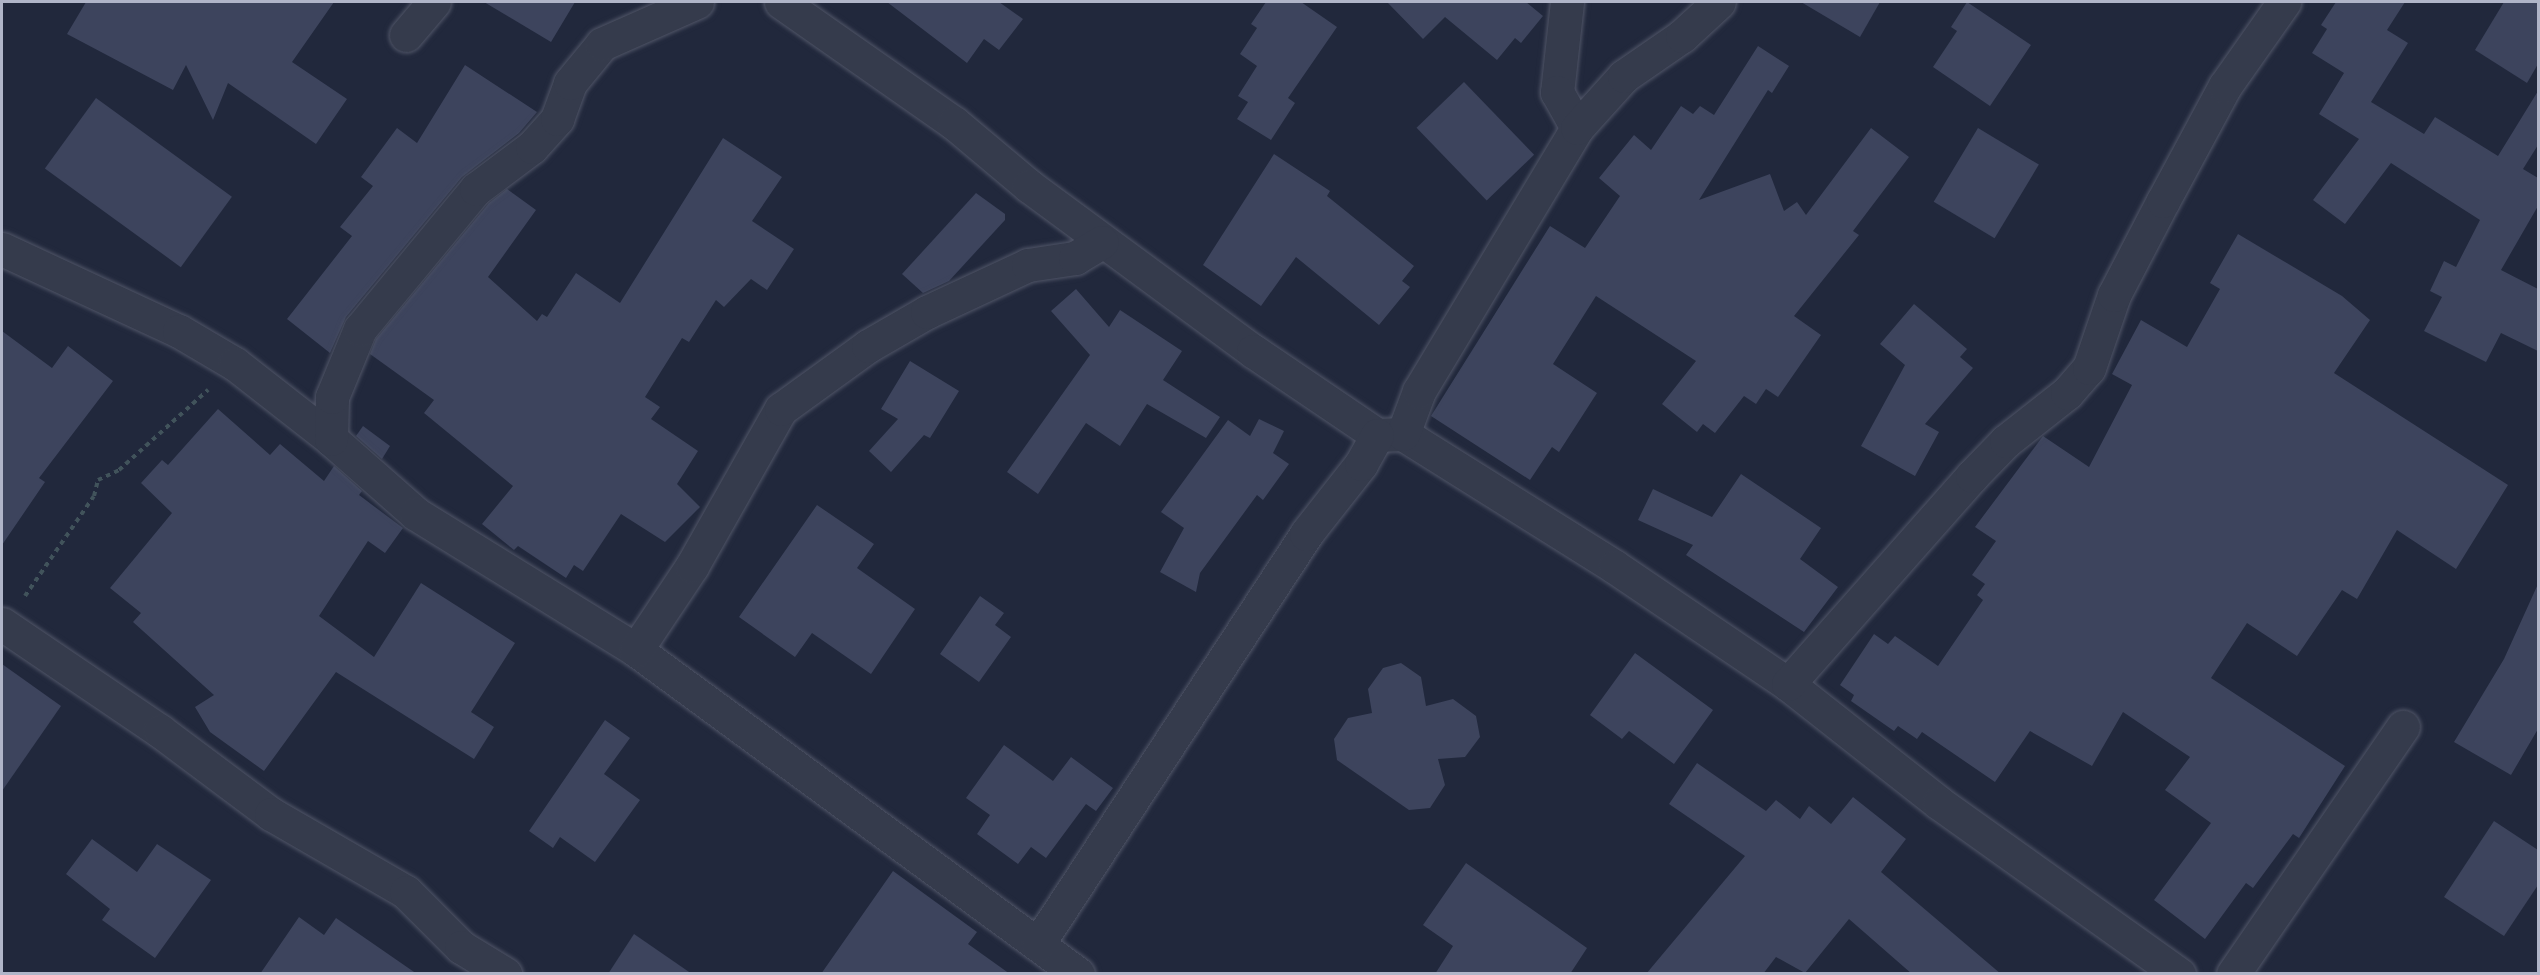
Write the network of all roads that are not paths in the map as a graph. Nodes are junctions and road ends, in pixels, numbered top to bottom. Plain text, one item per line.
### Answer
1 (434, 2) edge
2 (698, 2) edge
3 (781, 2) edge
4 (1567, 2) edge
5 (1719, 2) edge
6 (2284, 2) edge
7 (406, 35) dead end
8 (1577, 128) junction
9 (1102, 242) junction
10 (2, 249) edge
11 (1390, 435) junction
12 (331, 439) junction
13 (11, 613) edge
14 (636, 650) junction
15 (1788, 684) junction
16 (2403, 727) dead end
17 (1038, 944) junction
18 (505, 974) edge
19 (1078, 974) edge
20 (2179, 974) edge
21 (2233, 974) edge

1 - 7 street
2 - 12 street
3 - 9 street
4 - 8 street
5 - 8 street
6 - 15 street
8 - 11 street
9 - 11 street
9 - 14 street
10 - 12 street
11 - 15 street
11 - 17 street
12 - 14 street
13 - 18 street
14 - 17 street
15 - 20 street
16 - 21 street
17 - 19 street

